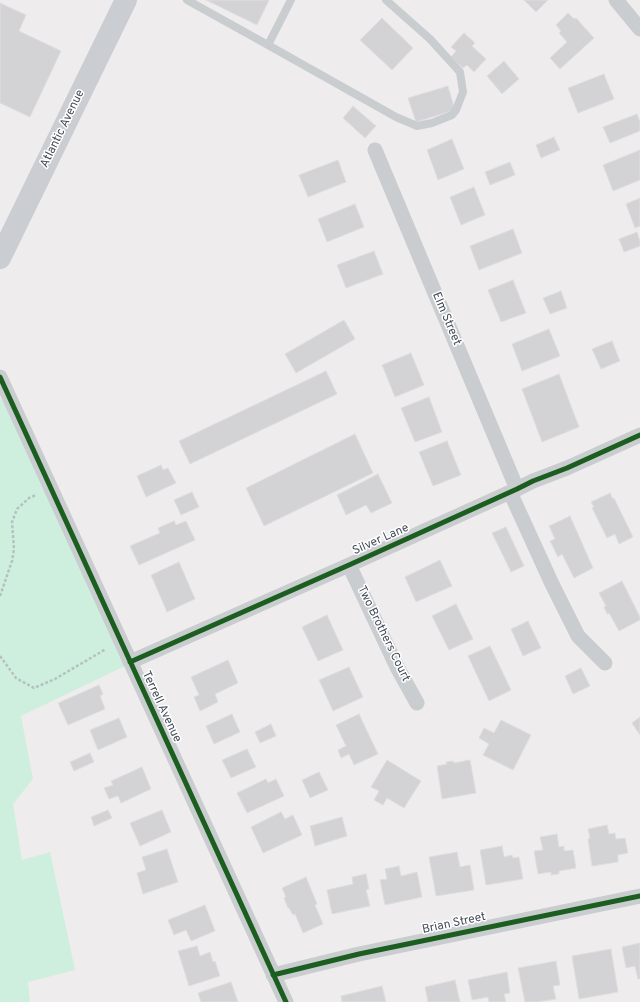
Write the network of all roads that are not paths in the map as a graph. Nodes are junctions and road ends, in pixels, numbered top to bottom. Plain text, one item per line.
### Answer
1 (126, 0) edge
2 (187, 0) edge
3 (291, 0) edge
4 (386, 0) edge
5 (616, 0) edge
6 (640, 29) edge
7 (268, 45) junction
8 (375, 150) dead end
9 (0, 258) edge
10 (0, 377) edge
11 (640, 435) edge
12 (513, 491) junction
13 (349, 565) junction
14 (130, 662) junction
15 (605, 663) dead end
16 (417, 702) dead end
17 (640, 896) edge
18 (273, 975) junction
19 (286, 1002) edge

1 - 9 main road, Atlantic Avenue
2 - 7 lane
3 - 7 lane
4 - 7 lane
5 - 6 street
8 - 12 street, Elm Street
10 - 14 street, Terrell Avenue
11 - 12 street, Silver Lane
12 - 13 street, Silver Lane
12 - 15 street, Elm Street
13 - 14 street, Silver Lane
13 - 16 street, Two Brothers Court
14 - 18 street, Terrell Avenue
17 - 18 street, Brian Street
18 - 19 street, Terrell Avenue

